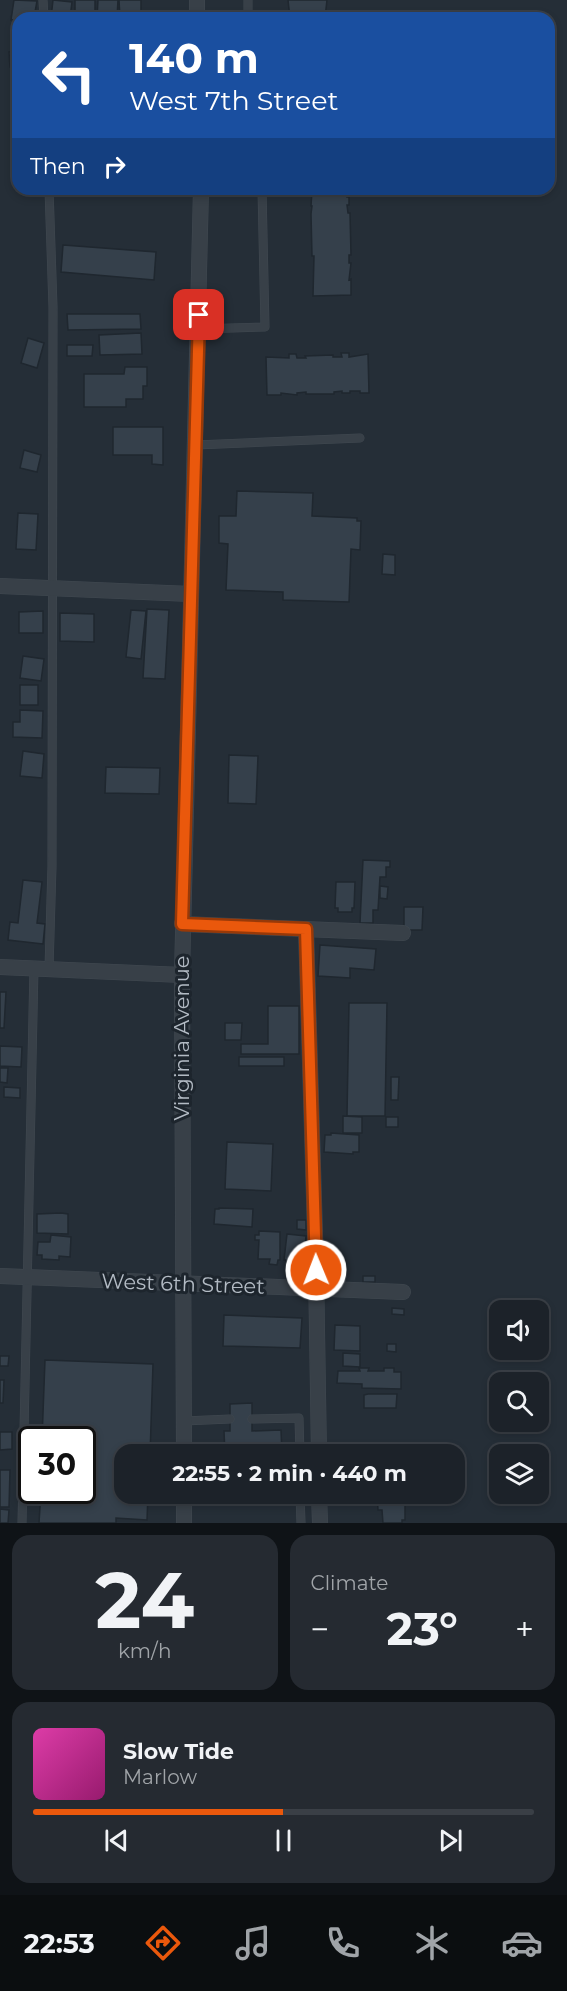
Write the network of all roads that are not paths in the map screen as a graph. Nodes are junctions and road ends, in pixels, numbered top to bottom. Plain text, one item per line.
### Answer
1 (49, 195) edge
2 (201, 195) edge
3 (262, 195) edge
4 (199, 329) junction
5 (360, 438) dead end
6 (196, 445) junction
7 (0, 586) edge
8 (51, 588) junction
9 (191, 594) junction
10 (182, 924) junction
11 (306, 929) junction
12 (403, 933) dead end
13 (0, 967) edge
14 (41, 968) junction
15 (182, 975) junction
16 (0, 1276) edge
17 (27, 1277) junction
18 (183, 1284) junction
19 (316, 1290) junction
20 (403, 1292) dead end
21 (230, 1419) dead end
22 (252, 1419) dead end
23 (184, 1421) junction
24 (184, 1444) edge
25 (300, 1444) edge
26 (319, 1444) edge
27 (184, 1504) edge
28 (300, 1504) edge
29 (319, 1504) edge
30 (22, 1523) edge
31 (184, 1523) edge
32 (301, 1523) edge
33 (320, 1523) edge

1 - 8 lane
2 - 4 street, Virginia Avenue
3 - 4 lane
4 - 6 street, Virginia Avenue
5 - 6 lane
6 - 9 street, Virginia Avenue
7 - 8 street
8 - 9 street
8 - 14 lane
9 - 10 street, Virginia Avenue
10 - 11 street
10 - 15 street, Virginia Avenue
11 - 12 street
11 - 19 street
13 - 14 street
14 - 15 street
14 - 17 lane
15 - 18 street, Virginia Avenue
16 - 17 street, West 6th Street
17 - 18 street, West 6th Street
17 - 30 lane
18 - 19 street, West 6th Street
18 - 23 street, Virginia Avenue
19 - 20 street, West 6th Street
19 - 26 street
21 - 23 lane
22 - 25 lane
23 - 24 street, Virginia Avenue
27 - 31 street
28 - 32 lane
29 - 33 street

